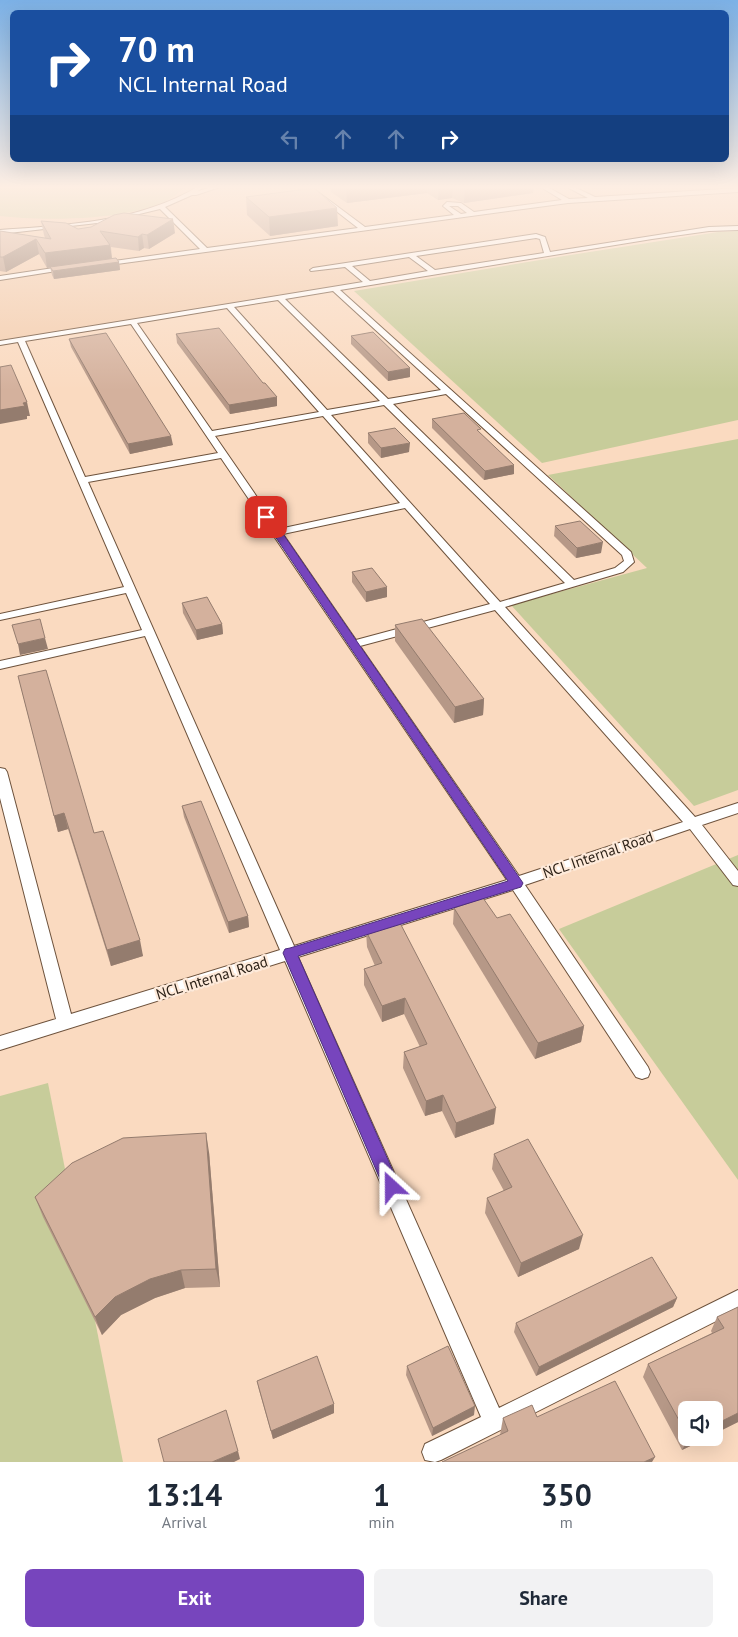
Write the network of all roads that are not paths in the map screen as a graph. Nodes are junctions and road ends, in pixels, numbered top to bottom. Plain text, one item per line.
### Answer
1 (172, 254) edge
2 (415, 254) edge
3 (547, 254) edge
4 (410, 255) junction
5 (491, 257) dead end
6 (499, 262) junction
7 (97, 264) edge
8 (346, 264) junction
9 (78, 267) edge
10 (313, 270) dead end
11 (434, 273) junction
12 (0, 278) edge
13 (369, 283) junction
14 (336, 289) junction
15 (280, 298) junction
16 (229, 306) junction
17 (133, 322) junction
18 (21, 340) junction
19 (0, 343) edge
20 (448, 391) junction
21 (388, 403) junction
22 (325, 414) junction
23 (210, 434) junction
24 (224, 455) junction
25 (83, 480) junction
26 (407, 505) junction
27 (277, 532) junction
28 (572, 584) junction
29 (130, 589) junction
30 (497, 606) junction
31 (0, 617) edge
32 (149, 632) junction
33 (353, 644) junction
34 (0, 665) edge
35 (0, 772) edge
36 (738, 808) edge
37 (692, 823) junction
38 (738, 881) edge
39 (516, 883) junction
40 (290, 953) junction
41 (65, 1024) junction
42 (0, 1043) edge
43 (642, 1072) dead end
44 (738, 1300) edge
45 (494, 1422) junction
46 (433, 1452) dead end

1 - 7 lane
2 - 4 lane
3 - 6 lane
4 - 8 lane
4 - 11 lane
5 - 6 lane
6 - 11 lane
8 - 10 lane
8 - 13 lane
9 - 12 lane
11 - 13 lane
13 - 14 lane
14 - 15 lane
14 - 20 lane
15 - 16 lane
15 - 21 lane
16 - 17 lane
16 - 22 lane
17 - 18 lane
17 - 23 lane
18 - 19 lane
18 - 25 lane
20 - 21 lane
20 - 28 lane
21 - 22 lane
21 - 28 lane
22 - 23 lane
22 - 26 lane
23 - 24 lane
24 - 25 lane
24 - 27 lane
25 - 29 lane
26 - 27 lane
26 - 30 lane
27 - 33 lane
28 - 30 lane
29 - 31 lane
29 - 32 lane
30 - 33 lane
30 - 37 lane
32 - 34 lane
32 - 40 lane
33 - 39 lane
35 - 41 lane
36 - 37 lane, NCL Internal Road
37 - 38 lane
37 - 39 lane, NCL Internal Road
39 - 40 lane, NCL Internal Road
39 - 43 lane
40 - 41 lane, NCL Internal Road
40 - 45 lane
41 - 42 lane, NCL Internal Road
44 - 45 lane
45 - 46 lane

